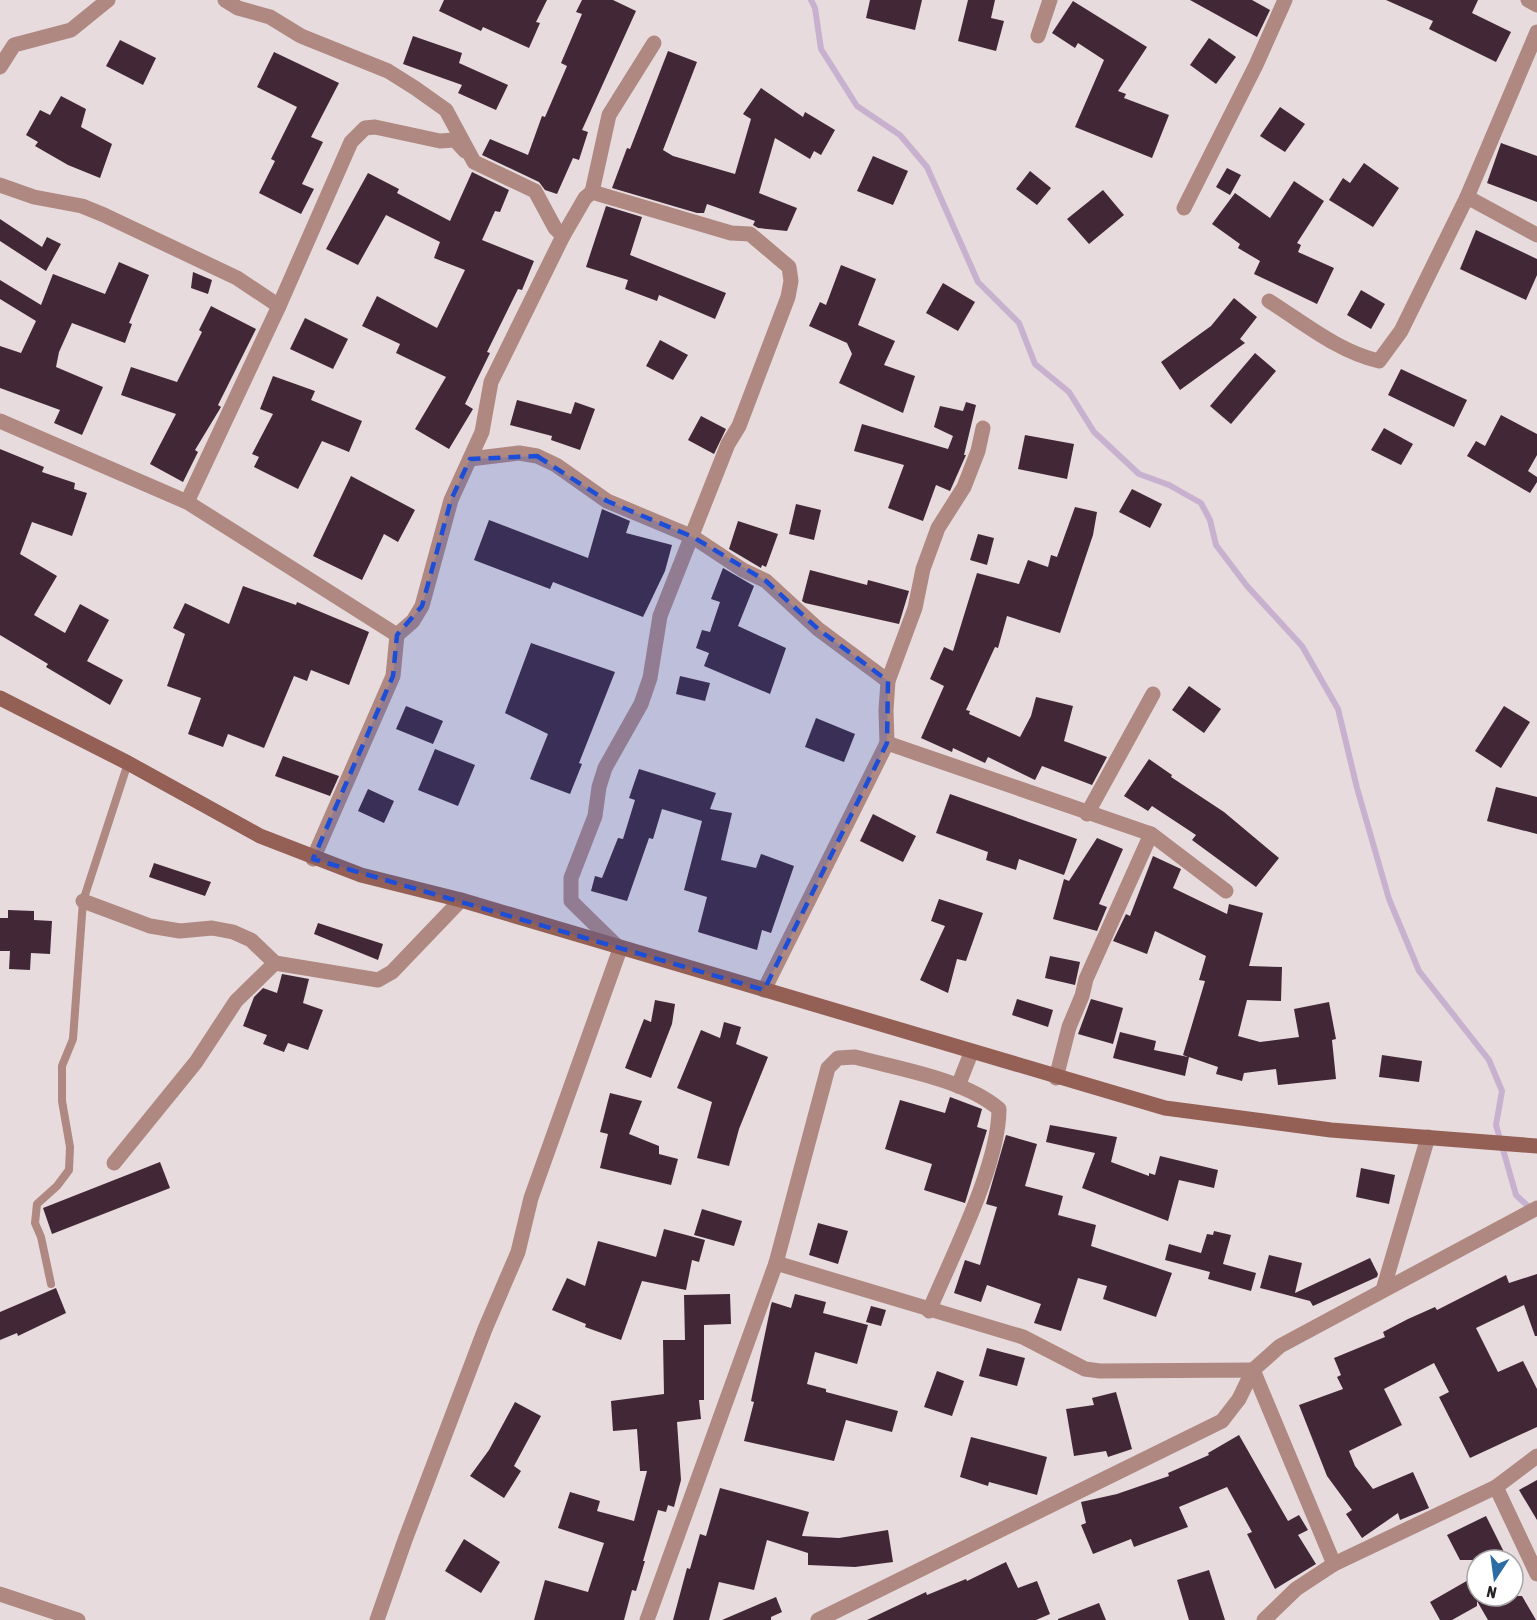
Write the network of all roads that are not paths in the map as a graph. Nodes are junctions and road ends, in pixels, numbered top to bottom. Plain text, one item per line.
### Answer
1 (108, 0) edge
2 (225, 0) edge
3 (1050, 0) edge
4 (1285, 0) edge
5 (1528, 0) edge
6 (1537, 5) edge
7 (1537, 32) edge
8 (1038, 36) dead end
9 (654, 43) dead end
10 (0, 67) edge
11 (474, 162) junction
12 (0, 185) edge
13 (592, 192) junction
14 (1467, 197) junction
15 (1184, 208) dead end
16 (1537, 235) edge
17 (563, 236) junction
18 (1269, 301) dead end
19 (279, 306) junction
20 (0, 421) edge
21 (983, 428) dead end
22 (470, 459) junction
23 (187, 502) junction
24 (693, 537) junction
25 (398, 635) junction
26 (888, 681) junction
27 (1153, 694) dead end
28 (0, 698) edge
29 (887, 743) junction
30 (128, 763) junction
31 (1087, 814) junction
32 (1151, 834) junction
33 (313, 859) junction
34 (1226, 891) dead end
35 (461, 900) junction
36 (83, 901) junction
37 (620, 949) junction
38 (275, 963) junction
39 (764, 990) junction
40 (971, 1053) junction
41 (1056, 1078) junction
42 (958, 1086) junction
43 (1428, 1137) junction
44 (1537, 1146) edge
45 (114, 1163) dead end
46 (1537, 1208) edge
47 (776, 1263) junction
48 (51, 1284) dead end
49 (1383, 1290) junction
50 (929, 1311) junction
51 (1253, 1370) junction
52 (1537, 1456) edge
53 (1496, 1487) junction
54 (1334, 1564) junction
55 (1537, 1574) edge
56 (0, 1594) edge
57 (78, 1620) edge
58 (377, 1620) edge
59 (647, 1620) edge
60 (818, 1620) edge
61 (1264, 1620) edge

1 - 10 street
2 - 11 street
3 - 8 street
4 - 15 street
5 - 6 street
7 - 14 street
9 - 13 street
11 - 17 street
11 - 19 street
12 - 19 street
13 - 17 street
13 - 24 street
14 - 16 street
14 - 18 street
17 - 22 street
19 - 23 street
20 - 23 street
21 - 26 street
22 - 24 street
22 - 25 street
23 - 25 street
24 - 26 street
24 - 37 street
25 - 33 street
26 - 29 street
27 - 31 street
28 - 30 main road
29 - 31 street
29 - 39 street
30 - 33 main road
30 - 36 lane
31 - 32 street
32 - 34 street
32 - 41 street
33 - 35 main road
35 - 37 main road
35 - 38 street
36 - 38 street
36 - 48 lane
37 - 39 main road
37 - 58 street
38 - 45 street
39 - 40 main road
40 - 41 main road
40 - 42 street
41 - 43 main road
42 - 47 street
42 - 50 street
43 - 44 main road
43 - 49 street
46 - 49 street
47 - 50 street
47 - 59 street
49 - 51 street
50 - 51 street
51 - 54 street
51 - 60 street
52 - 53 street
53 - 54 street
53 - 55 street
54 - 61 street
56 - 57 street

